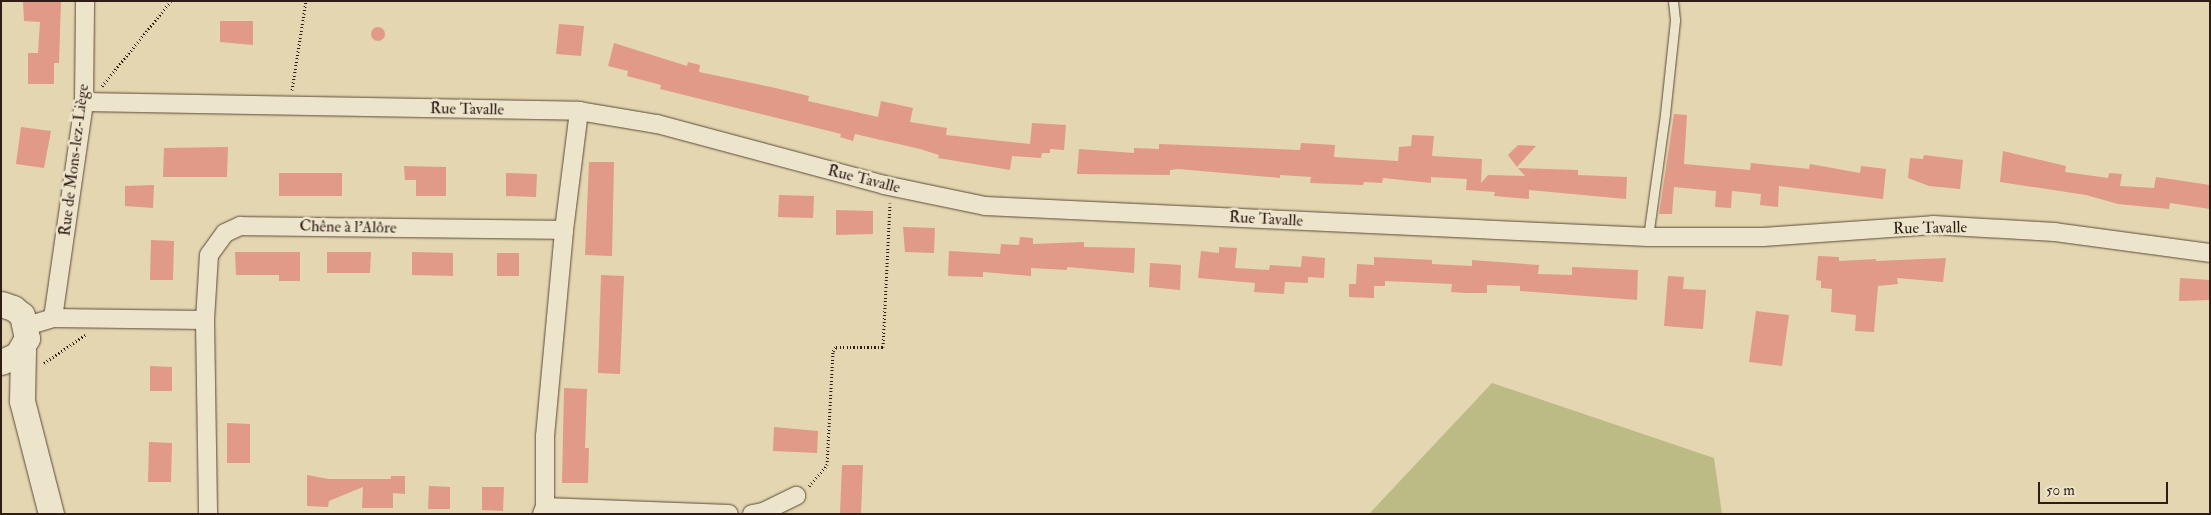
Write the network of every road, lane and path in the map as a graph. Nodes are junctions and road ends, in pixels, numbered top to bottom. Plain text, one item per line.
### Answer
1 (85, 1) edge
2 (171, 1) edge
3 (306, 1) edge
4 (1673, 1) edge
5 (87, 102) junction
6 (291, 107) junction
7 (579, 111) junction
8 (891, 186) junction
9 (564, 230) junction
10 (1648, 238) junction
11 (2210, 253) edge
12 (1, 285) edge
13 (53, 318) junction
14 (205, 320) junction
15 (108, 321) junction
16 (16, 322) edge
17 (1, 362) edge
18 (44, 363) dead end
19 (1, 372) edge
20 (22, 401) junction
21 (796, 496) joint
22 (544, 510) edge
23 (51, 514) edge
24 (208, 514) edge
25 (729, 514) edge
26 (752, 514) edge

1 - 5 street, Rue de Mons-lez-Liège
2 - 5 path
3 - 6 path
4 - 10 lane
5 - 6 street, Rue Tavalle
5 - 13 street, Rue de Mons-lez-Liège
6 - 7 street, Rue Tavalle
7 - 8 street, Rue Tavalle
7 - 9 street
8 - 10 street, Rue Tavalle
8 - 21 path
9 - 14 street, Chêne à l'Alôre
9 - 22 street
10 - 11 street, Rue Tavalle
12 - 16 main road
13 - 15 street
13 - 16 street
14 - 15 street
14 - 24 street, Chêne à l'Alôre
15 - 18 path
16 - 17 main road
16 - 20 main road
19 - 20 main road
20 - 23 main road
21 - 26 street
22 - 25 street

